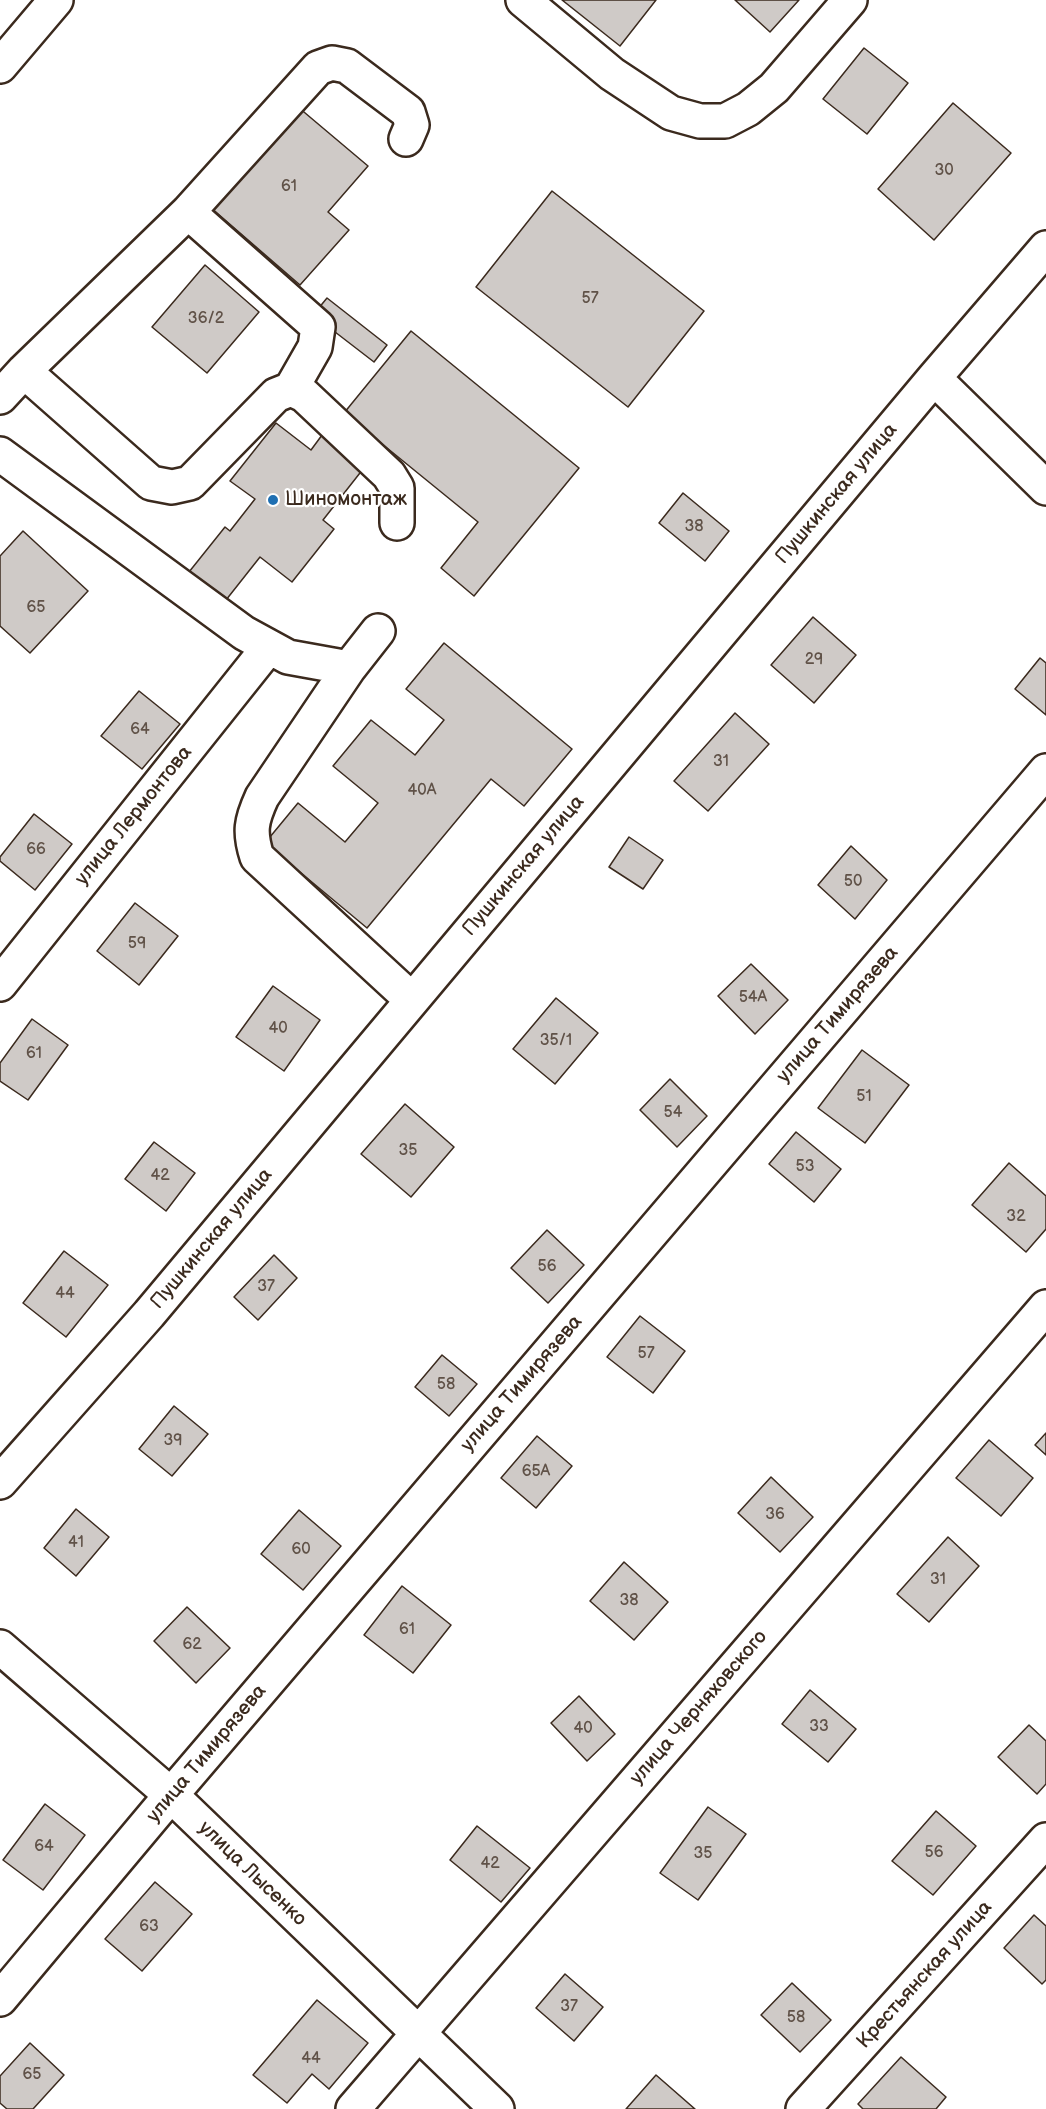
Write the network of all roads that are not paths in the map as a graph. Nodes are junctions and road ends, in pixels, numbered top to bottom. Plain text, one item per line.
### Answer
1 (56, 0) edge
2 (523, 0) edge
3 (850, 0) edge
4 (0, 66) edge
5 (406, 139) dead end
6 (188, 212) junction
7 (1046, 248) edge
8 (24, 371) junction
9 (934, 378) junction
10 (291, 389) junction
11 (0, 397) edge
12 (0, 454) edge
13 (1046, 488) edge
14 (397, 523) dead end
15 (378, 631) dead end
16 (268, 648) junction
17 (349, 668) junction
18 (1046, 771) edge
19 (0, 984) edge
20 (412, 1000) junction
21 (1046, 1307) edge
22 (0, 1482) edge
23 (0, 1647) edge
24 (171, 1796) junction
25 (1046, 1840) edge
26 (0, 1999) edge
27 (417, 2033) junction
28 (353, 2109) edge
29 (497, 2109) edge
30 (803, 2109) edge

1 - 4 street
2 - 3 street
5 - 6 street
6 - 8 street
6 - 10 street
7 - 9 street, Пушкинская улица
8 - 10 street
8 - 11 street
9 - 13 street
9 - 20 street, Пушкинская улица
10 - 14 street
12 - 16 street
15 - 17 street
16 - 17 street
16 - 19 street, улица Лермонтова
17 - 20 street
18 - 24 street, улица Тимирязева
20 - 22 street, Пушкинская улица
21 - 27 street, улица Черняховского
23 - 24 street, улица Лысенко
24 - 26 street, улица Тимирязева
24 - 27 street, улица Лысенко
25 - 30 street, Крестьянская улица
27 - 28 street, улица Черняховского
27 - 29 street, улица Лысенко

